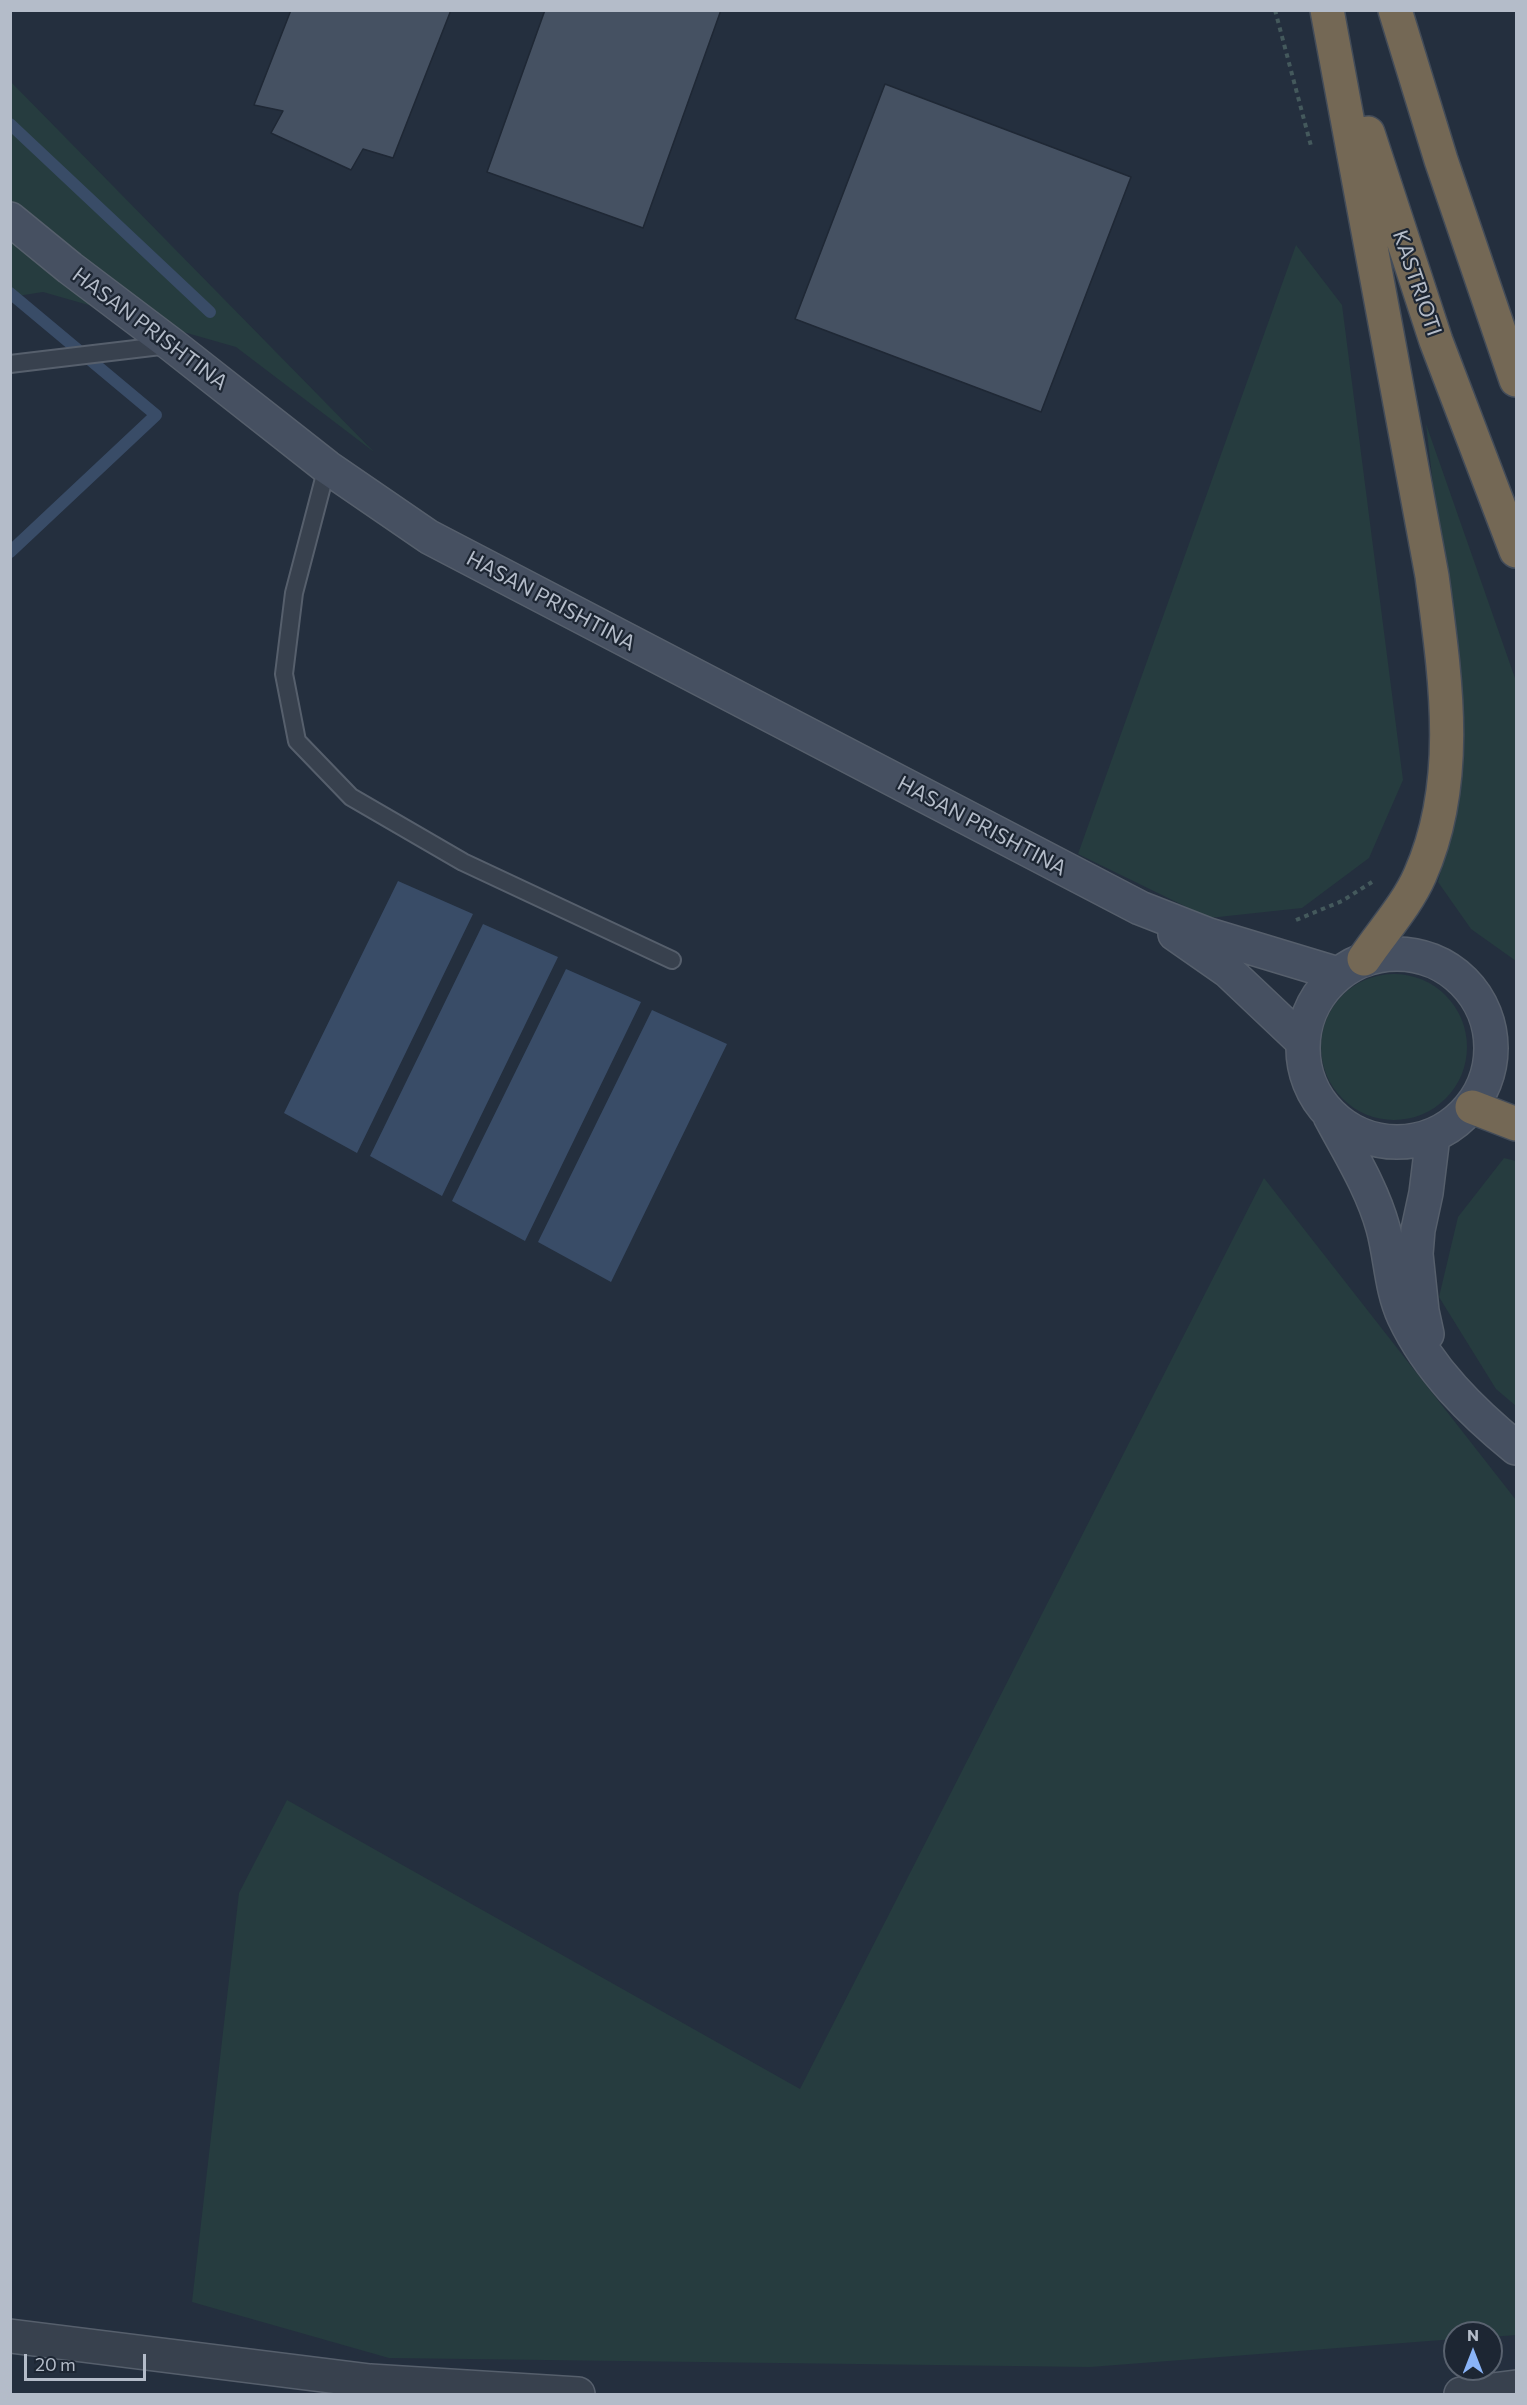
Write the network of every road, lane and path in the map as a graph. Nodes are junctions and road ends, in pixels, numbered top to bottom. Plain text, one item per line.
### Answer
1 (1275, 10) edge
2 (1327, 10) edge
3 (1332, 10) edge
4 (1395, 10) edge
5 (1314, 157) dead end
6 (10, 219) edge
7 (172, 345) junction
8 (10, 364) edge
9 (1516, 380) edge
10 (327, 467) junction
11 (1516, 550) edge
12 (1373, 881) dead end
13 (1140, 908) junction
14 (1288, 921) dead end
15 (672, 960) dead end
16 (1351, 967) junction
17 (1302, 1041) junction
18 (1472, 1107) junction
19 (1329, 1115) junction
20 (1516, 1124) edge
21 (1433, 1136) junction
22 (1434, 1365) junction
23 (1516, 1449) edge
24 (10, 2336) edge
25 (1516, 2387) edge
26 (578, 2394) edge
27 (1461, 2394) edge

1 - 5 path
2 - 16 highway
3 - 11 highway, KASTRIOTI
4 - 9 highway
6 - 7 main road, HASAN PRISHTINA
7 - 8 lane
7 - 10 main road, HASAN PRISHTINA
10 - 13 main road, HASAN PRISHTINA
10 - 15 lane
12 - 14 path
13 - 16 main road, HASAN PRISHTINA
13 - 17 main road, HASAN PRISHTINA
16 - 17 main road
16 - 18 main road
17 - 19 main road
18 - 20 highway
18 - 21 main road
19 - 21 main road
19 - 22 main road
21 - 22 main road
22 - 23 main road
24 - 26 street
25 - 27 street

